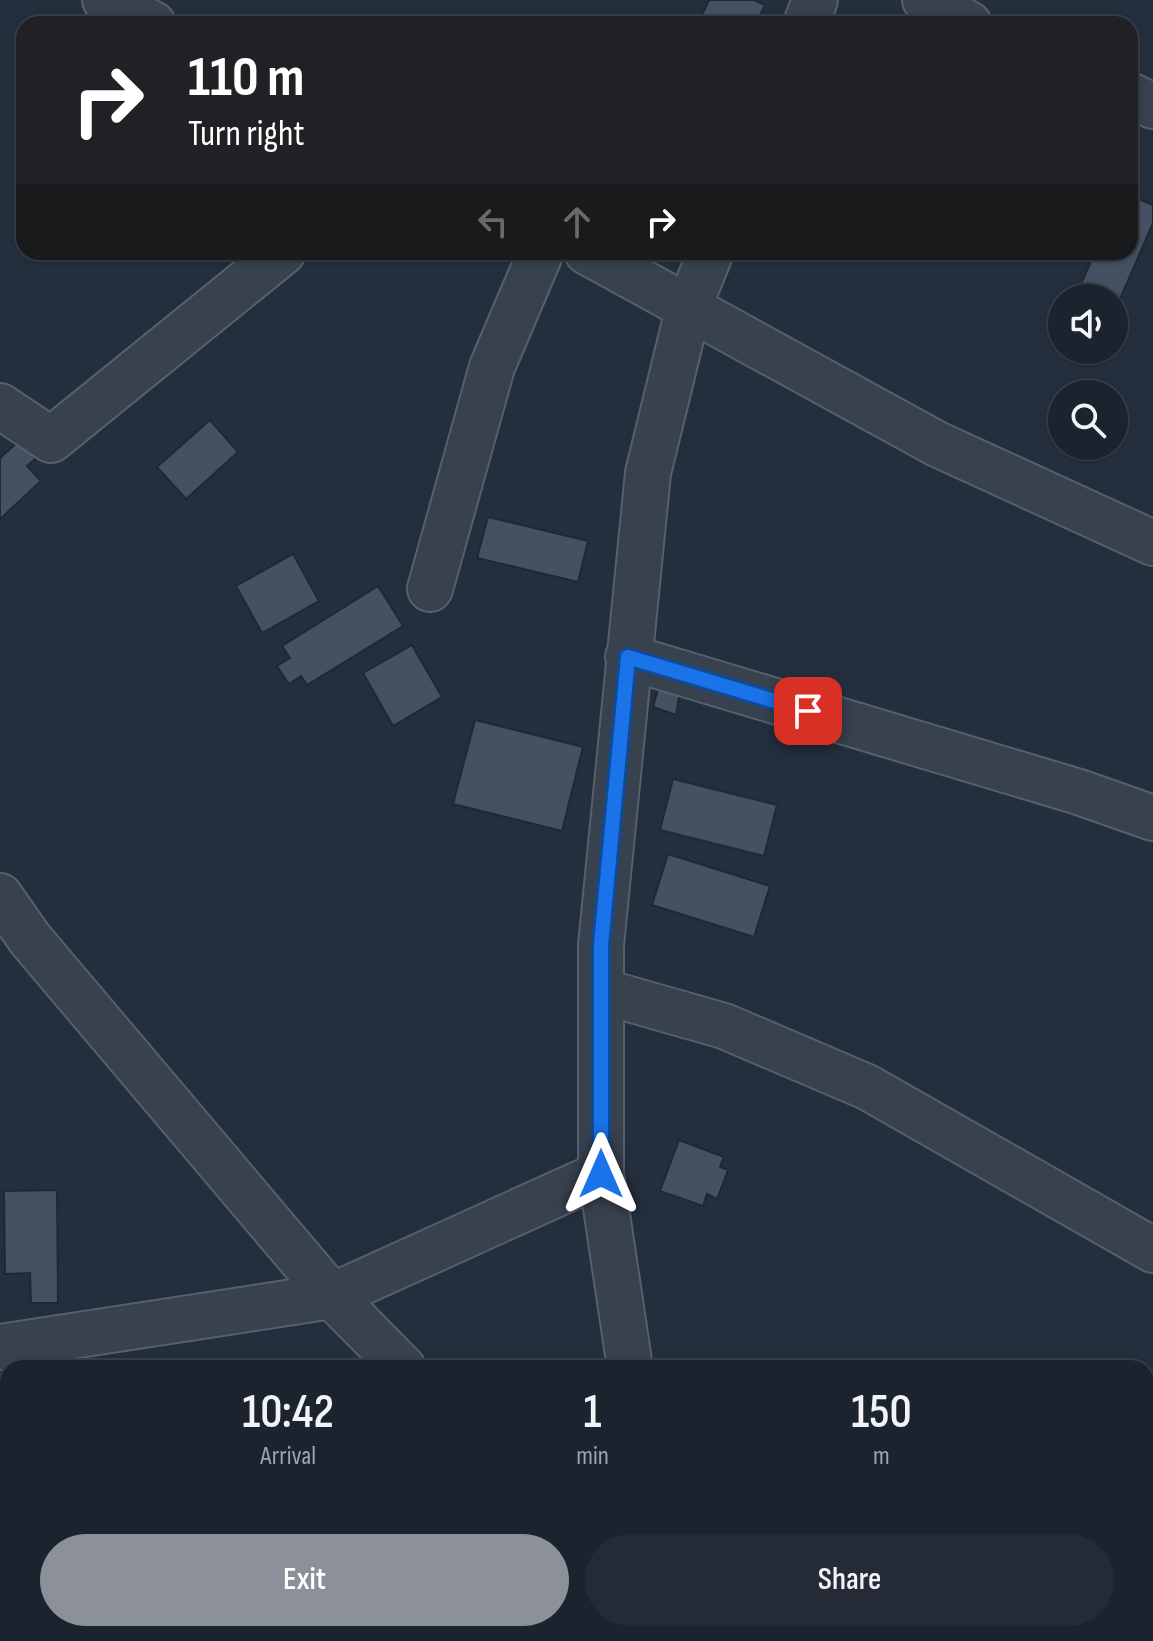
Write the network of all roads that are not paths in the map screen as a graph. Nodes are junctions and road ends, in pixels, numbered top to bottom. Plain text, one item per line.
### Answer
1 (105, 0) edge
2 (925, 0) edge
3 (137, 16) edge
4 (954, 16) edge
5 (273, 260) edge
6 (538, 260) edge
7 (602, 260) edge
8 (708, 260) edge
9 (689, 306) junction
10 (0, 406) edge
11 (1153, 543) edge
12 (430, 589) dead end
13 (628, 657) junction
14 (1153, 818) edge
15 (0, 896) edge
16 (601, 991) junction
17 (601, 1174) junction
18 (1153, 1250) edge
19 (332, 1296) junction
20 (0, 1347) edge
21 (395, 1360) edge
22 (629, 1360) edge

1 - 3 street
2 - 4 street
5 - 10 street
6 - 12 street
7 - 9 street
8 - 9 street
9 - 11 street
9 - 13 street
13 - 14 street
13 - 16 street
15 - 19 street
16 - 17 street
16 - 18 street
17 - 19 street
17 - 22 street
19 - 20 street
19 - 21 street

